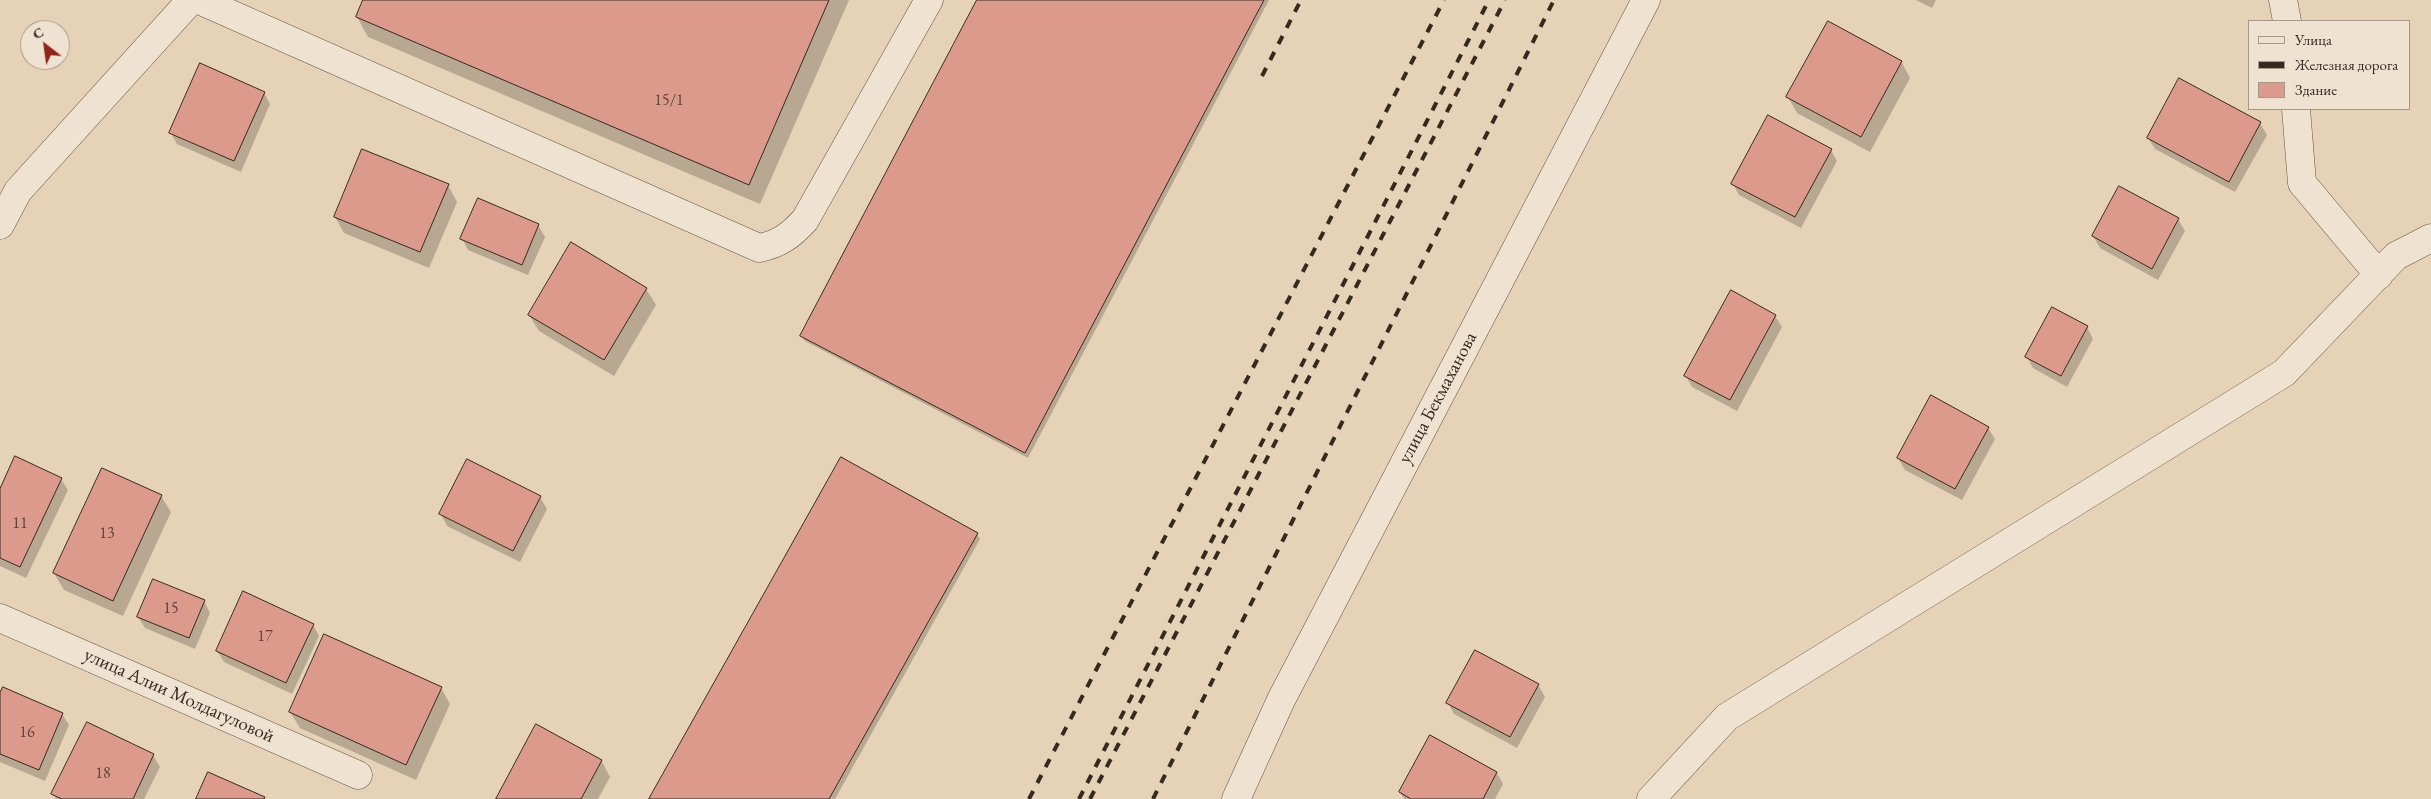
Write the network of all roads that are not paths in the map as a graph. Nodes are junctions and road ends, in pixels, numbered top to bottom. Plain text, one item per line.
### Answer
1 (190, 0) edge
2 (199, 0) edge
3 (929, 0) edge
4 (1646, 0) edge
5 (2284, 0) edge
6 (2287, 20) edge
7 (2296, 110) edge
8 (0, 225) edge
9 (2431, 238) edge
10 (2379, 275) junction
11 (0, 618) edge
12 (358, 775) dead end
13 (1236, 799) edge
14 (1651, 799) edge

1 - 8 street
2 - 3 street
4 - 13 street, улица Бекмаханова
5 - 6 street
7 - 10 street
9 - 10 street
10 - 14 street
11 - 12 street, улица Алии Молдагуловой

